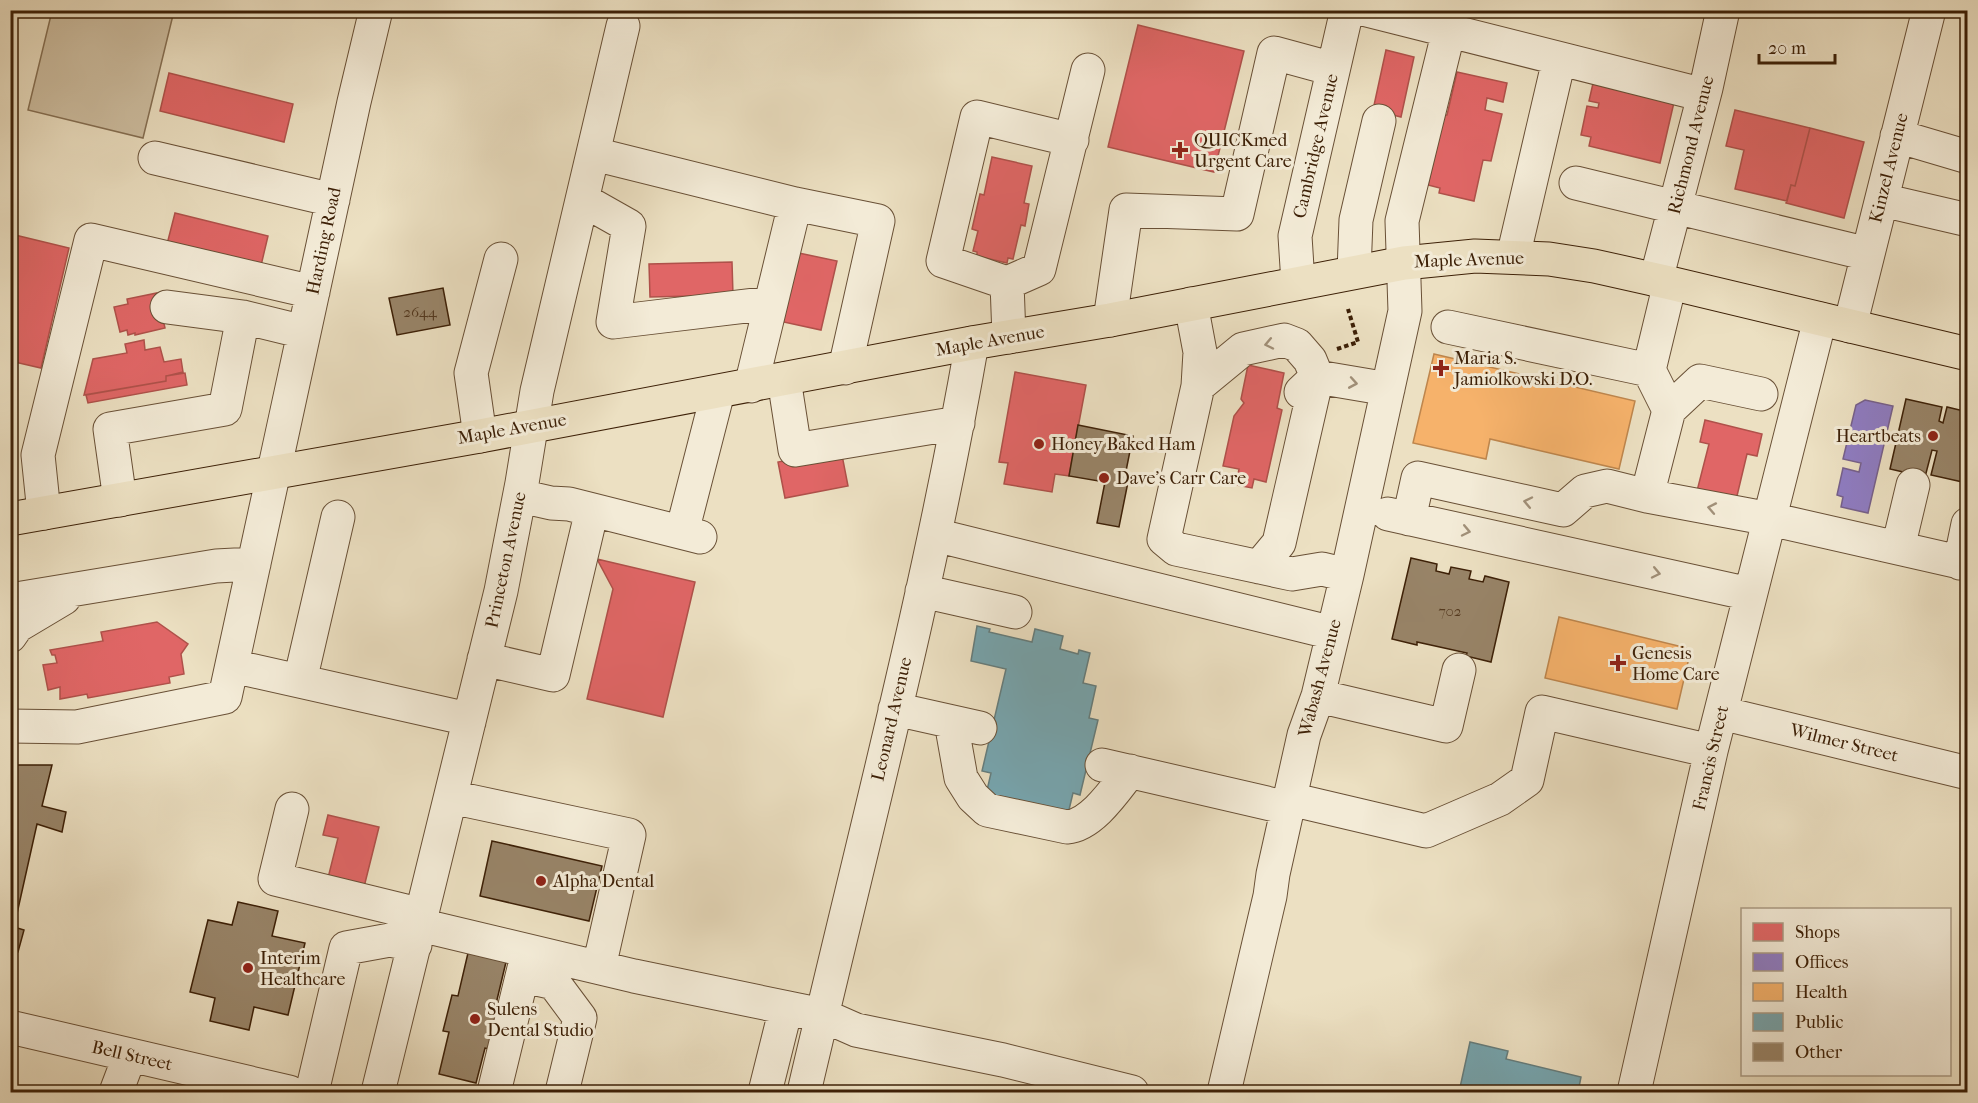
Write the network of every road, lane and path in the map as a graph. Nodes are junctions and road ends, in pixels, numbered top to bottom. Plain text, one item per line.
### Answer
1 (376, 10) edge
2 (1347, 10) edge
3 (1367, 10) edge
4 (1723, 10) edge
5 (1929, 10) edge
6 (624, 26) dead end
7 (1449, 30) junction
8 (1559, 60) junction
9 (1333, 69) junction
10 (1089, 70) dead end
11 (1704, 95) junction
12 (1379, 121) dead end
13 (1897, 136) junction
14 (1071, 140) junction
15 (594, 154) junction
16 (1968, 157) edge
17 (155, 158) dead end
18 (1576, 183) dead end
19 (333, 200) junction
20 (583, 200) junction
21 (1881, 200) junction
22 (795, 204) junction
23 (1676, 206) junction
24 (1968, 220) edge
25 (1868, 254) junction
26 (1513, 257) junction
27 (501, 259) dead end
28 (1404, 262) junction
29 (1354, 272) junction
30 (1663, 281) junction
31 (1007, 283) junction
32 (1298, 283) junction
33 (313, 292) junction
34 (771, 303) junction
35 (1191, 304) junction
36 (167, 307) dead end
37 (1348, 309) dead end
38 (243, 317) junction
39 (1110, 320) junction
40 (1835, 323) junction
41 (1448, 327) dead end
42 (304, 332) junction
43 (1009, 337) junction
44 (972, 343) junction
45 (1968, 354) edge
46 (1322, 365) junction
47 (845, 368) junction
48 (1649, 370) junction
49 (784, 379) junction
50 (752, 386) junction
51 (1198, 386) junction
52 (1388, 389) junction
53 (718, 392) junction
54 (1761, 394) dead end
55 (1669, 410) junction
56 (958, 423) junction
57 (531, 426) junction
58 (480, 436) junction
59 (274, 472) junction
60 (1913, 485) dead end
61 (520, 496) junction
62 (1647, 496) junction
63 (120, 500) junction
64 (1361, 507) junction
65 (592, 510) junction
66 (1563, 510) junction
67 (45, 513) junction
68 (338, 517) dead end
69 (1168, 517) junction
70 (10, 519) edge
71 (1409, 519) junction
72 (1770, 519) junction
73 (1968, 524) edge
74 (935, 535) junction
75 (1898, 548) junction
76 (1554, 551) junction
77 (1269, 555) junction
78 (1964, 563) edge
79 (254, 564) junction
80 (1335, 572) junction
81 (922, 591) junction
82 (1750, 594) junction
83 (1015, 612) dead end
84 (12, 622) edge
85 (1333, 633) junction
86 (484, 659) junction
87 (1459, 670) dead end
88 (231, 672) junction
89 (300, 681) junction
90 (1318, 696) junction
91 (10, 708) edge
92 (895, 709) junction
93 (1721, 713) junction
94 (469, 722) junction
95 (10, 726) edge
96 (1711, 751) junction
97 (1968, 773) edge
98 (451, 797) junction
99 (1289, 803) junction
100 (292, 808) dead end
101 (419, 928) junction
102 (526, 964) junction
103 (599, 967) junction
104 (786, 1008) junction
105 (822, 1015) junction
106 (10, 1027) edge
107 (130, 1055) junction
108 (1039, 1081) edge
109 (198, 1082) edge
110 (116, 1092) edge
111 (290, 1092) edge
112 (312, 1092) edge
113 (378, 1092) edge
114 (494, 1092) edge
115 (562, 1092) edge
116 (765, 1092) edge
117 (804, 1092) edge
118 (1132, 1092) edge
119 (1224, 1092) edge
120 (1634, 1092) edge

1 - 19 street, Harding Road
2 - 9 street, Cambridge Avenue
3 - 7 street
4 - 11 street, Richmond Avenue
5 - 13 street, Kinzel Avenue
6 - 15 street, Princeton Avenue
7 - 8 street
7 - 28 street, Wabash Avenue
8 - 11 street
8 - 26 street
9 - 32 street, Cambridge Avenue
9 - 39 street
10 - 14 street
11 - 23 street, Richmond Avenue
12 - 29 street
13 - 16 street
13 - 21 street, Kinzel Avenue
14 - 31 street
14 - 31 street
15 - 20 street, Princeton Avenue
15 - 22 street
17 - 19 street
18 - 23 street
19 - 33 street, Harding Road
20 - 34 street
20 - 57 street, Princeton Avenue
21 - 24 street
21 - 25 street, Kinzel Avenue
22 - 34 street
22 - 47 street
23 - 25 street
23 - 30 street, Richmond Avenue
25 - 40 street, Kinzel Avenue
26 - 28 main road, Maple Avenue
26 - 30 main road, Maple Avenue
27 - 58 street
28 - 29 main road, Maple Avenue
28 - 52 street, Wabash Avenue
29 - 32 main road, Maple Avenue
30 - 40 main road, Maple Avenue
30 - 48 street, Richmond Avenue
31 - 43 street
32 - 35 main road, Maple Avenue
33 - 42 street, Harding Road
33 - 67 street
34 - 50 street
35 - 39 main road, Maple Avenue
35 - 51 street
36 - 38 street
37 - 46 path
38 - 42 street
38 - 63 street
39 - 43 main road, Maple Avenue
40 - 45 main road, Maple Avenue
40 - 72 street, Francis Street
41 - 48 street
42 - 59 street, Harding Road
43 - 44 main road, Maple Avenue
44 - 47 main road, Maple Avenue
44 - 56 street, Leonard Avenue
46 -> 51 street
46 -> 52 street
46 - 69 street
46 - 77 street
47 - 49 main road, Maple Avenue
48 - 55 street
49 - 50 main road, Maple Avenue
49 - 56 street
50 - 53 main road, Maple Avenue
51 - 69 street
52 - 64 street, Wabash Avenue
53 - 57 main road, Maple Avenue
53 - 65 street
54 - 55 street
55 - 62 street
56 - 74 street, Leonard Avenue
57 - 58 main road, Maple Avenue
57 - 61 street, Princeton Avenue
58 - 59 main road, Maple Avenue
59 - 63 main road, Maple Avenue
59 - 79 street, Harding Road
60 - 75 street
61 - 65 street
61 - 86 street, Princeton Avenue
62 - 66 street
72 -> 62 street
63 - 67 main road, Maple Avenue
64 - 71 street
64 - 80 street, Wabash Avenue
65 - 86 street
66 -> 71 street
66 - 76 street
67 - 70 main road, Maple Avenue
68 - 89 street
69 - 77 street
71 -> 76 street
72 - 75 street
72 - 82 street, Francis Street
73 - 78 street
74 - 81 street, Leonard Avenue
74 - 85 street
75 - 78 street
76 -> 82 street
77 - 80 street
79 - 84 street
79 - 88 street, Harding Road
80 - 85 street, Wabash Avenue
81 - 83 street
81 - 92 street, Leonard Avenue
82 - 93 street, Francis Street
85 - 90 street, Wabash Avenue
86 - 94 street, Princeton Avenue
87 - 90 street
88 - 89 street
88 - 91 street
88 - 95 street
89 - 94 street
90 - 99 street, Wabash Avenue
92 - 99 street
92 - 105 street, Leonard Avenue
93 - 96 street, Francis Street
93 - 97 street, Wilmer Street
94 - 98 street, Princeton Avenue
96 - 99 street
96 - 120 street, Francis Street
98 - 101 street, Princeton Avenue
98 - 103 street
99 - 119 street, Wabash Avenue
100 - 101 street
101 - 102 street
101 - 112 street
101 - 113 street, Princeton Avenue
102 - 103 street
102 - 114 street
102 - 115 street
103 - 104 street
104 - 105 street
104 - 116 street
105 - 108 street
105 - 117 street, Leonard Avenue
106 - 107 street, Bell Street
107 - 109 street, Bell Street
107 - 110 street
108 - 118 street
109 - 111 street, Bell Street

